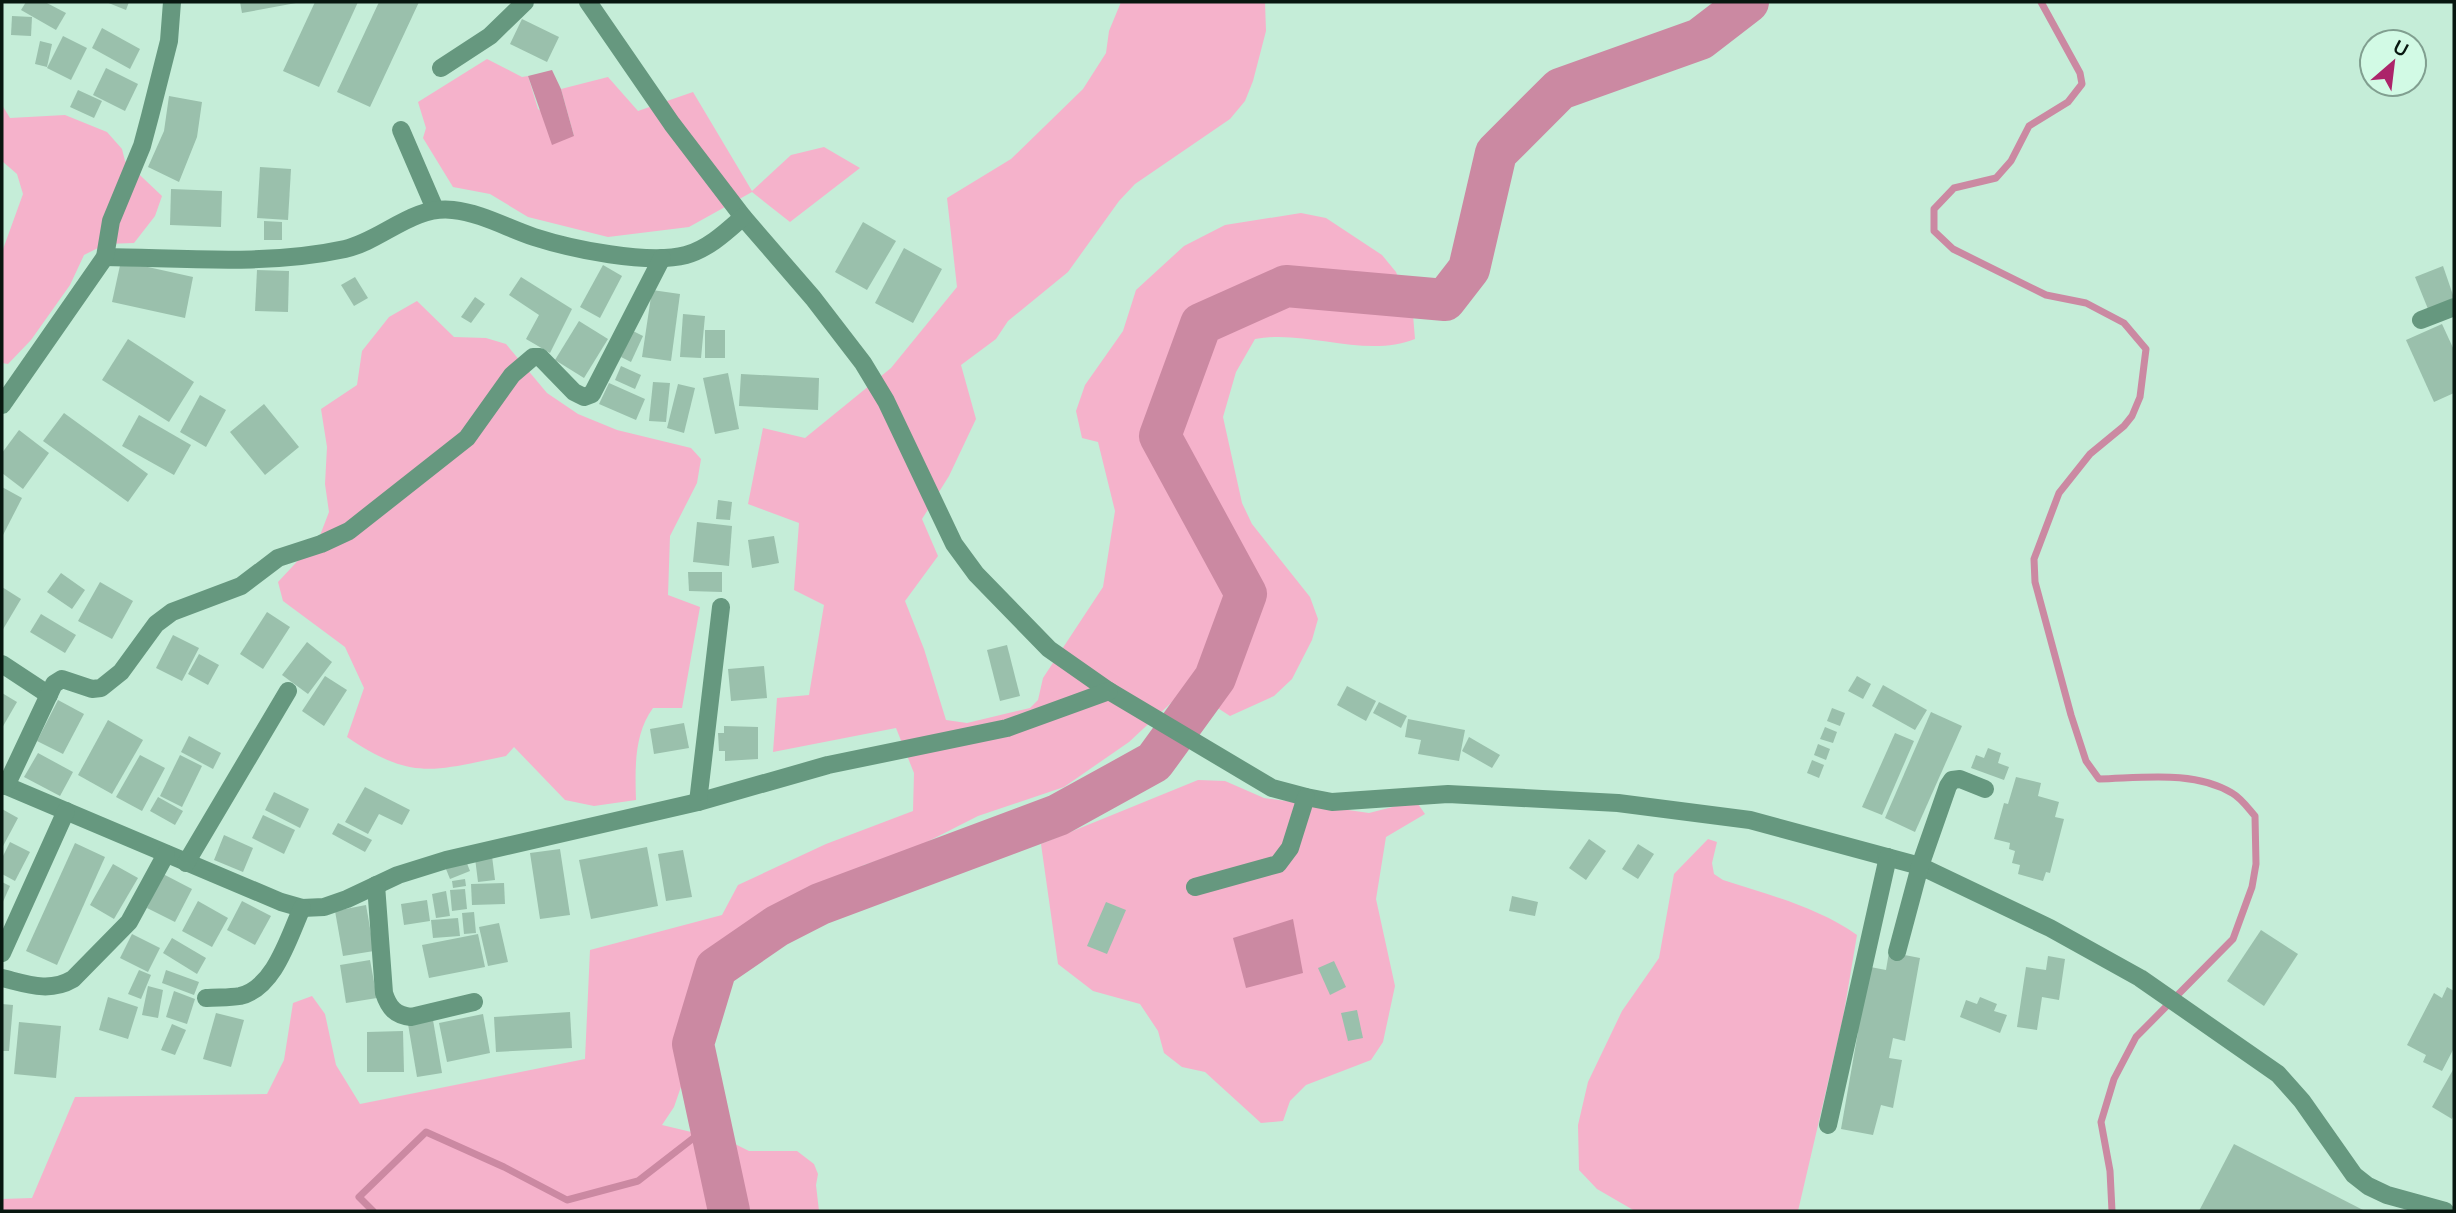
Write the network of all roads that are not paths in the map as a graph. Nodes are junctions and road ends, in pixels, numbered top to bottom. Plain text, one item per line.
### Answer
1 (172, 2) edge
2 (525, 2) edge
3 (588, 2) edge
4 (441, 68) dead end
5 (401, 130) dead end
6 (435, 209) junction
7 (743, 217) junction
8 (105, 257) junction
9 (662, 258) junction
10 (2454, 307) edge
11 (2421, 320) dead end
12 (8, 381) edge
13 (2, 405) edge
14 (721, 607) dead end
15 (2, 664) edge
16 (288, 691) dead end
17 (1109, 691) junction
18 (49, 695) junction
19 (4, 785) edge
20 (1985, 789) dead end
21 (1306, 797) junction
22 (698, 802) junction
23 (66, 811) junction
24 (166, 854) junction
25 (1888, 856) junction
26 (186, 863) junction
27 (1920, 866) junction
28 (376, 886) junction
29 (1195, 887) dead end
30 (302, 908) junction
31 (1897, 952) dead end
32 (2, 953) edge
33 (2, 978) edge
34 (206, 998) dead end
35 (474, 1002) dead end
36 (1828, 1125) dead end
37 (2445, 1211) edge

1 - 8 street
2 - 4 street
3 - 7 street
5 - 6 street
6 - 8 street
6 - 9 street
7 - 9 street
7 - 17 street
8 - 12 street
9 - 18 street
10 - 11 street
12 - 13 street
14 - 22 street
15 - 18 street
16 - 26 street
17 - 21 street
17 - 22 street
18 - 19 street
19 - 23 street
20 - 27 street
21 - 25 street
21 - 29 street
22 - 28 street
23 - 24 street
23 - 32 street
24 - 26 street
24 - 33 street
25 - 27 street
25 - 36 street
26 - 30 street
27 - 31 street
27 - 37 street
28 - 30 street
28 - 35 street
30 - 34 street

